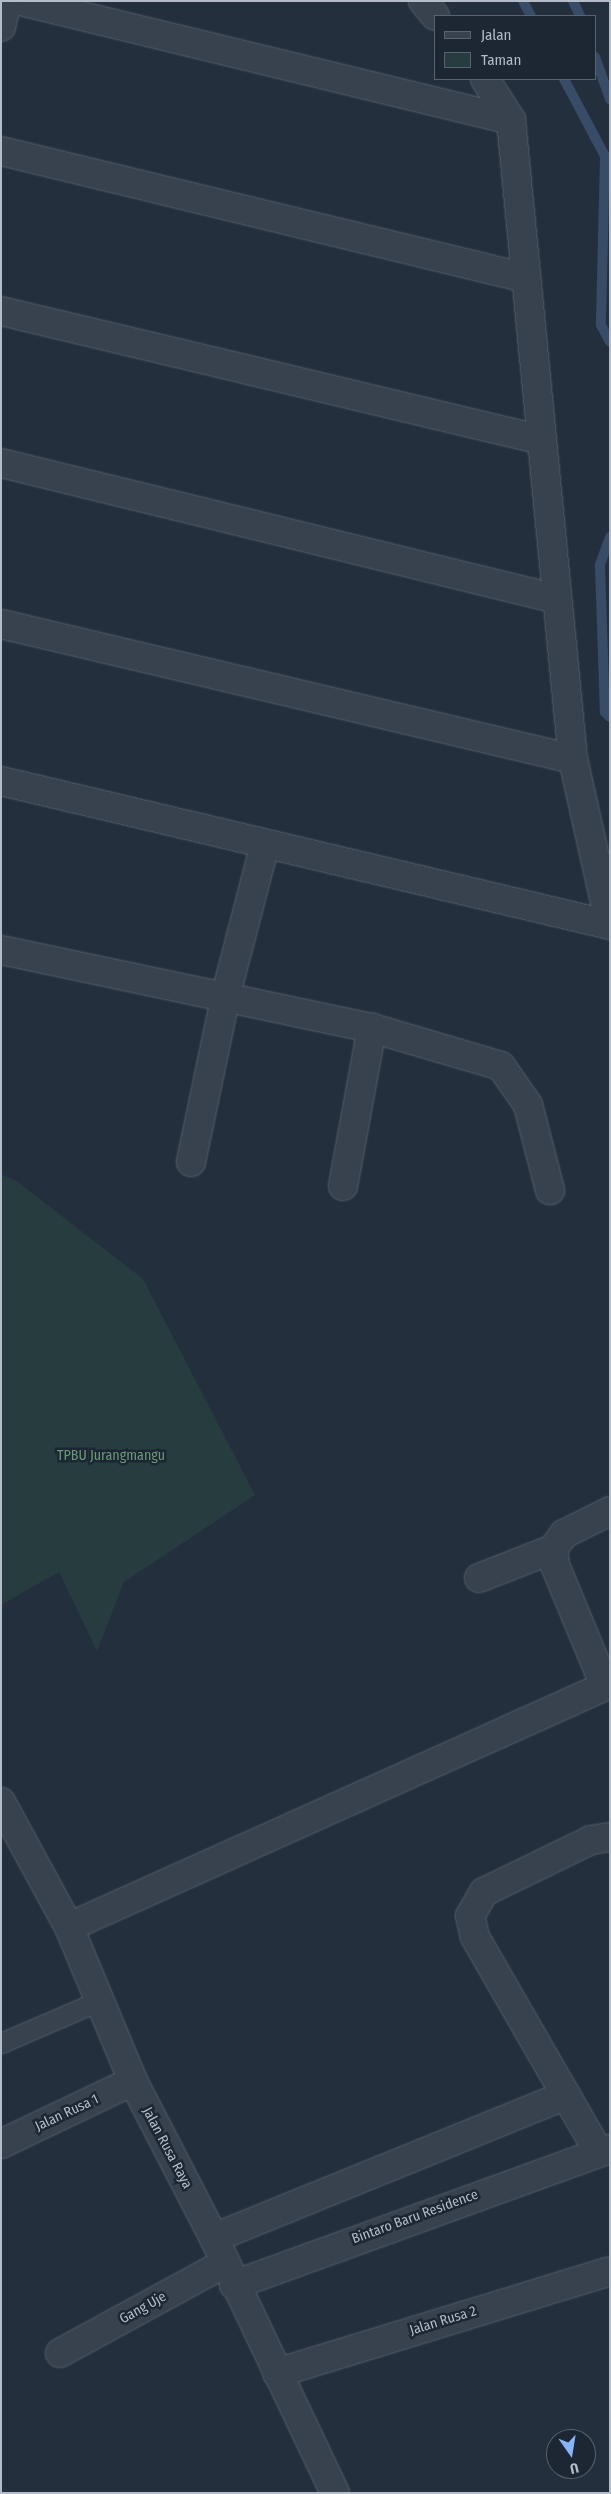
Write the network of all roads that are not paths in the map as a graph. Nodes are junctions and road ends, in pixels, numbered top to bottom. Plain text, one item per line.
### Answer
1 (7, 1) edge
2 (20, 1) edge
3 (423, 1) edge
4 (434, 15) edge
5 (1, 27) edge
6 (486, 80) edge
7 (511, 120) junction
8 (1, 151) edge
9 (526, 278) junction
10 (1, 311) edge
11 (542, 440) junction
12 (1, 463) edge
13 (557, 600) junction
14 (1, 624) edge
15 (573, 759) junction
16 (1, 781) edge
17 (265, 844) junction
18 (610, 925) edge
19 (1, 950) edge
20 (226, 994) junction
21 (372, 1028) junction
22 (191, 1162) dead end
23 (343, 1186) dead end
24 (550, 1190) dead end
25 (610, 1511) edge
26 (553, 1549) junction
27 (479, 1578) dead end
28 (607, 1685) edge
29 (1, 1802) edge
30 (610, 1837) edge
31 (69, 1927) junction
32 (101, 2000) junction
33 (1, 2043) edge
34 (133, 2081) junction
35 (566, 2095) junction
36 (1, 2144) edge
37 (604, 2150) edge
38 (214, 2238) junction
39 (610, 2271) edge
40 (229, 2274) junction
41 (60, 2353) dead end
42 (277, 2373) junction
43 (335, 2493) edge

1 - 5 street
2 - 7 street
3 - 4 street
6 - 7 street
7 - 9 street
8 - 9 street
9 - 11 street
10 - 11 street
11 - 13 street
12 - 13 street
13 - 15 street
14 - 15 street
15 - 18 street
16 - 17 street
17 - 18 street
17 - 20 street
19 - 20 street
20 - 21 street
20 - 22 street
21 - 23 street
21 - 24 street
25 - 26 street
26 - 27 street
26 - 28 street
28 - 31 street
29 - 31 street, Jalan Rusa Raya
30 - 35 street
31 - 32 street, Jalan Rusa Raya
32 - 33 lane
32 - 34 street, Jalan Rusa Raya
34 - 36 street, Jalan Rusa 1
34 - 38 street, Jalan Rusa Raya
35 - 37 street
35 - 38 street
37 - 40 street, Bintaro Baru Residence
38 - 40 street, Jalan Rusa Raya
39 - 42 street, Jalan Rusa 2
40 - 41 street, Gang Uje
40 - 42 street, Jalan Rusa Raya
42 - 43 street, Jalan Rusa Raya

